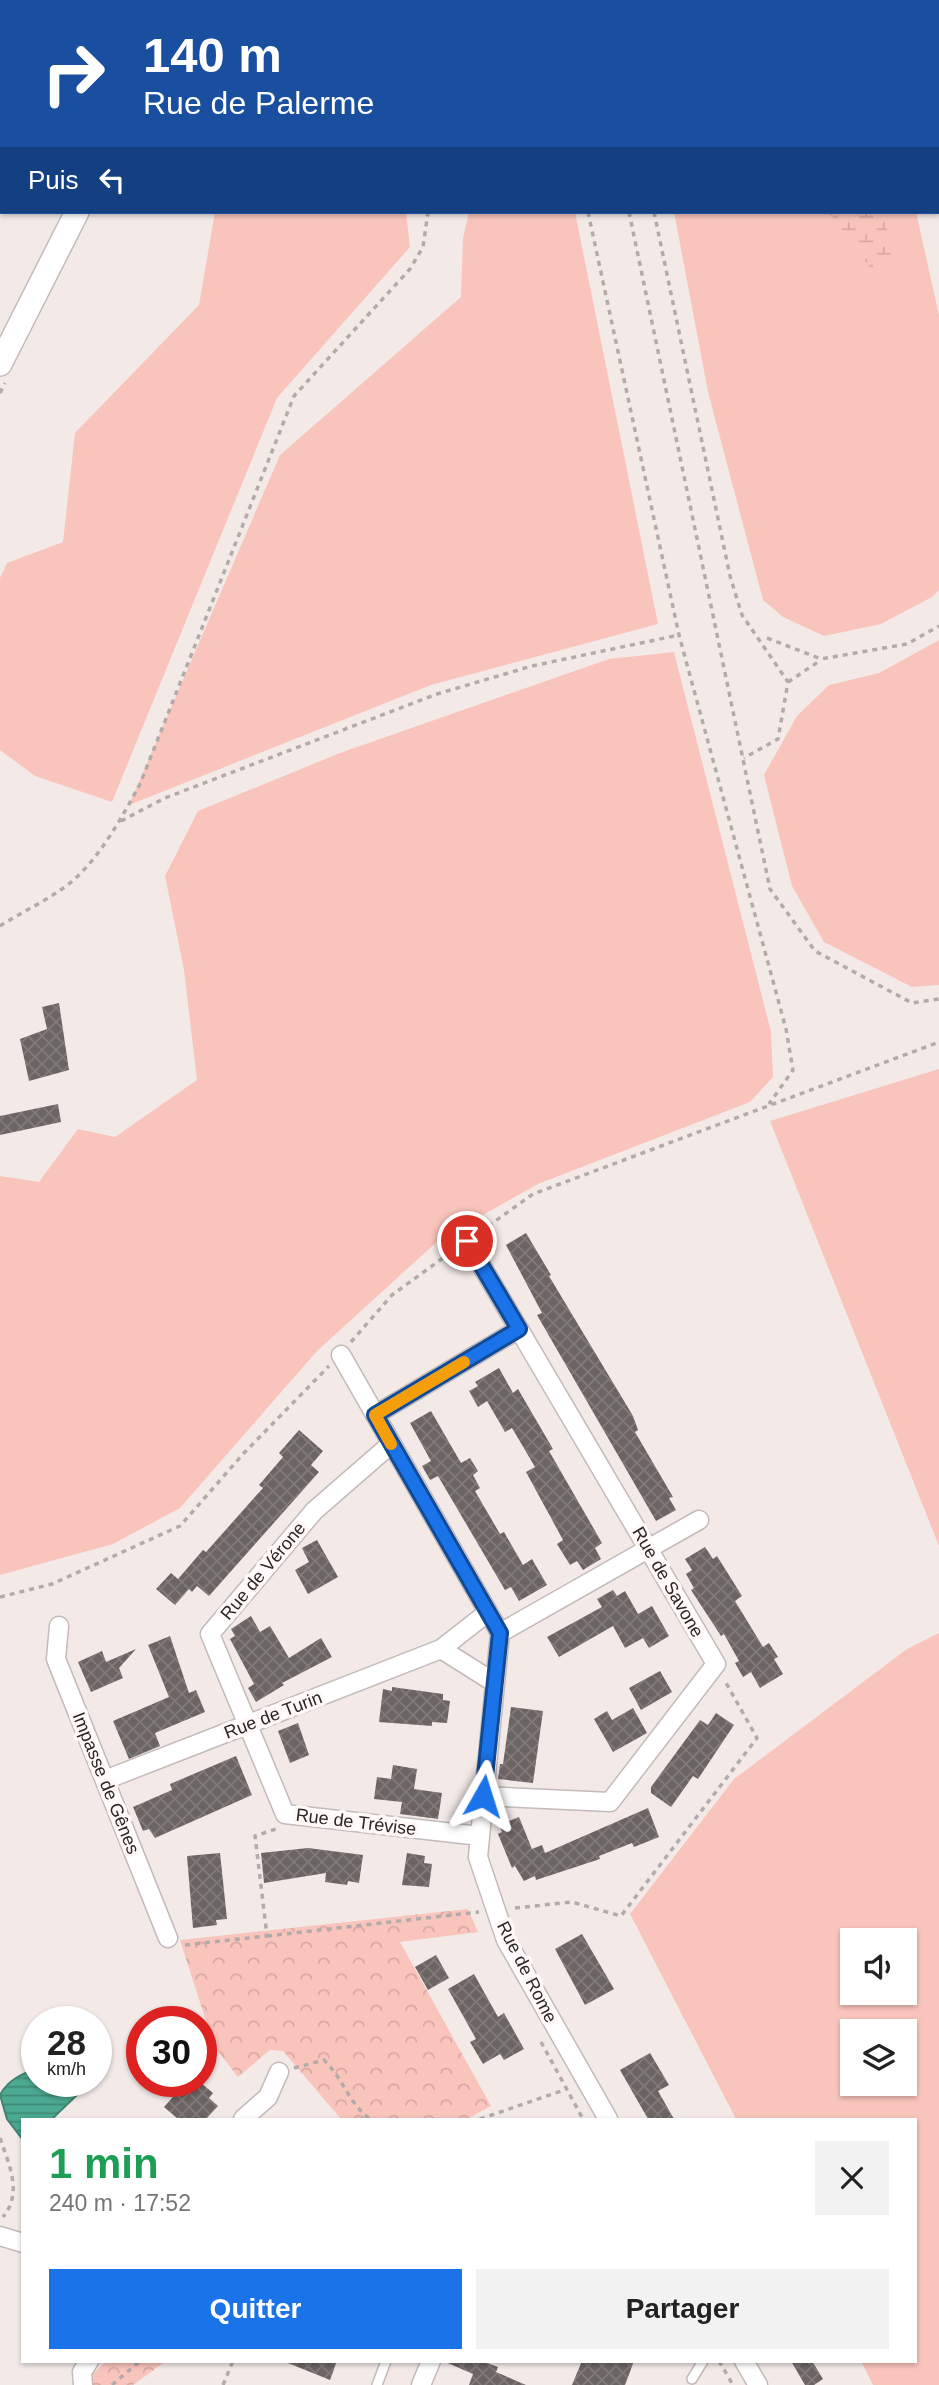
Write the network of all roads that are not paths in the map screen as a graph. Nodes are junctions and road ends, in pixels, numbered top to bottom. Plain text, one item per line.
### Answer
1 (76, 214) edge
2 (0, 364) edge
3 (467, 1241) road end
4 (519, 1329) junction
5 (341, 1354) road end
6 (375, 1415) junction
7 (391, 1444) junction
8 (699, 1520) dead end
9 (648, 1549) junction
10 (486, 1613) junction
11 (59, 1626) dead end
12 (500, 1633) junction
13 (441, 1649) junction
14 (495, 1683) junction
15 (246, 1726) junction
16 (105, 1780) junction
17 (483, 1796) junction
18 (480, 1836) junction
19 (168, 1938) road end
20 (279, 2072) road end
21 (244, 2118) edge
22 (607, 2118) edge
23 (0, 2236) edge
24 (21, 2242) edge
25 (88, 2363) edge
26 (385, 2363) edge
27 (430, 2363) edge
28 (702, 2363) edge
29 (745, 2363) edge
30 (692, 2379) dead end
31 (83, 2385) edge
32 (377, 2385) edge
33 (421, 2385) edge
34 (758, 2385) edge

1 - 2 street
3 - 4 street, Rue de Savone
4 - 6 street
4 - 9 street, Rue de Savone
5 - 6 street
6 - 7 street
7 - 10 street
7 - 15 street, Rue de Vérone
8 - 9 street
9 - 12 street
9 - 17 street, Rue de Savone
10 - 12 street
10 - 13 street, Rue de Turin
11 - 16 street, Impasse de Gênes
12 - 14 street, Rue de Rome
13 - 14 street
13 - 15 street, Rue de Turin
14 - 17 street, Rue de Rome
15 - 16 street, Rue de Turin
15 - 18 street, Rue de Trévise
16 - 19 street, Impasse de Gênes
17 - 18 street, Rue de Rome
18 - 22 street, Rue de Rome
20 - 21 street
23 - 24 street
25 - 31 street
26 - 32 lane
27 - 33 street
28 - 30 lane
29 - 34 street

